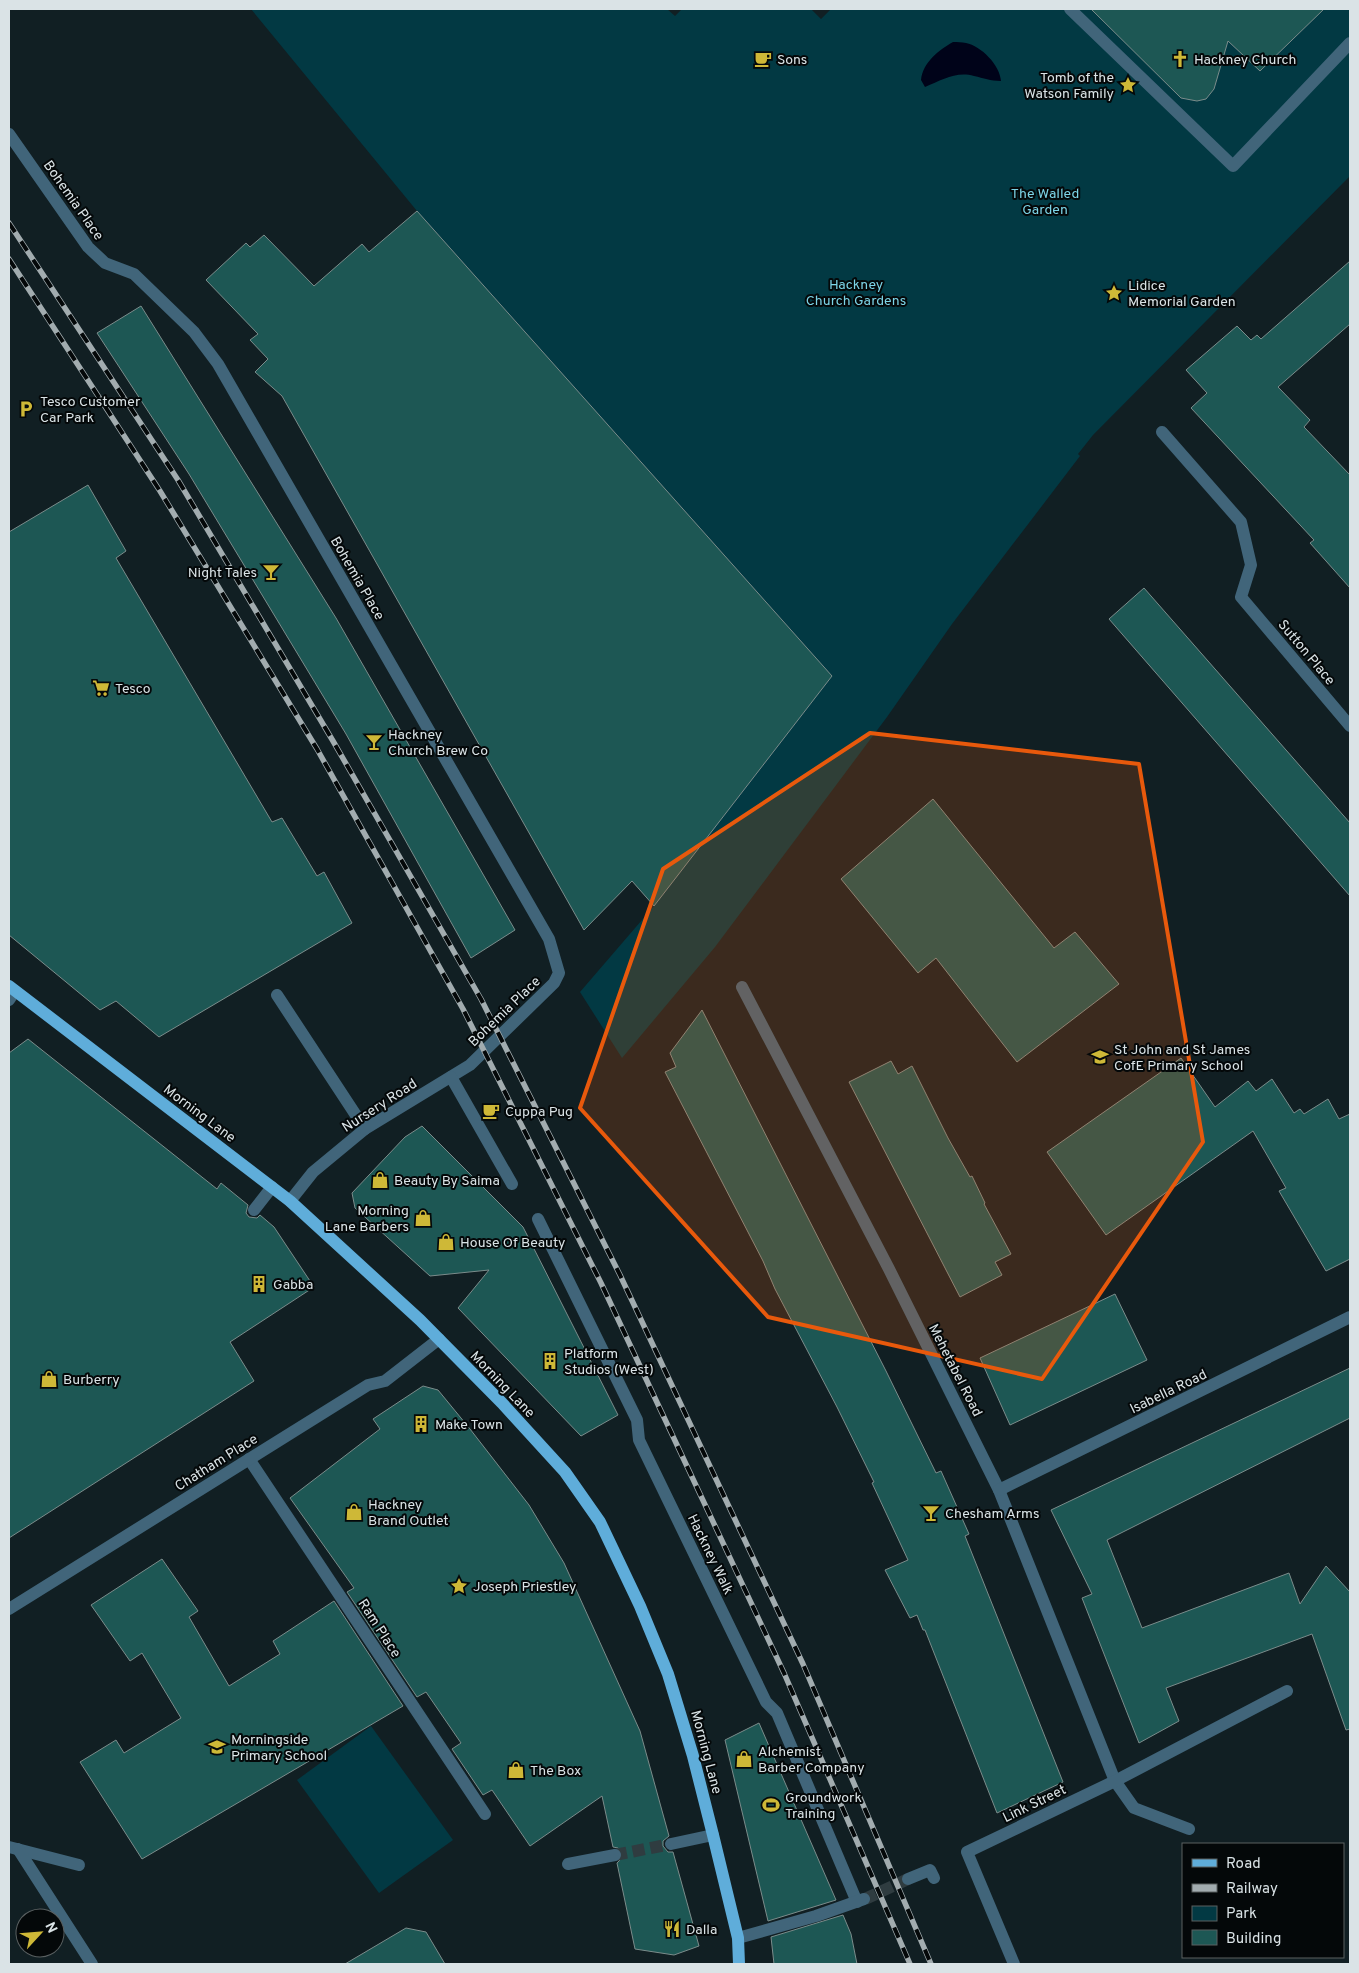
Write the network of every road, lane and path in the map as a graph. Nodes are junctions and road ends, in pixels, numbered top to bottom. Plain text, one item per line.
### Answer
1 (1070, 9) edge
2 (1350, 43) edge
3 (9, 134) edge
4 (1162, 432) dead end
5 (1350, 726) edge
6 (742, 986) dead end
7 (11, 993) edge
8 (277, 995) dead end
9 (470, 1065) joint
10 (451, 1077) junction
11 (365, 1129) junction
12 (512, 1184) dead end
13 (272, 1187) junction
14 (290, 1201) junction
15 (254, 1210) dead end
16 (538, 1219) dead end
17 (1350, 1317) edge
18 (439, 1340) junction
19 (254, 1456) junction
20 (999, 1490) junction
21 (9, 1610) edge
22 (1287, 1691) dead end
23 (1115, 1781) junction
24 (486, 1814) dead end
25 (1189, 1829) dead end
26 (713, 1835) junction
27 (671, 1844) tunnel mouth
28 (13, 1848) edge
29 (615, 1855) tunnel mouth
30 (568, 1864) dead end
31 (79, 1865) dead end
32 (932, 1874) dead end
33 (908, 1879) tunnel mouth
34 (738, 1938) junction
35 (92, 1964) edge
36 (739, 1964) edge
37 (1014, 1964) edge

1 - 2 street
3 - 9 street, Bohemia Place
4 - 5 street, Sutton Place
6 - 20 street, Mehetabel Road
7 - 13 main road, Morning Lane
8 - 11 street
9 - 10 street, Nursery Road
10 - 11 street, Nursery Road
10 - 12 street
11 - 14 street, Nursery Road
13 - 14 main road, Morning Lane
13 - 15 street
14 - 18 main road, Morning Lane
16 - 34 street, Hackney Walk
17 - 20 street, Isabella Road
18 - 19 street, Chatham Place
18 - 26 main road, Morning Lane
19 - 21 street, Chatham Place
19 - 24 street, Ram Place
20 - 23 street, Mehetabel Road
22 - 23 street, Link Street
23 - 25 street, Mehetabel Road
23 - 37 street, Link Street
26 - 27 street
26 - 34 main road, Morning Lane
28 - 31 street
28 - 35 street
29 - 30 street
32 - 33 street
34 - 36 main road, Morning Lane

